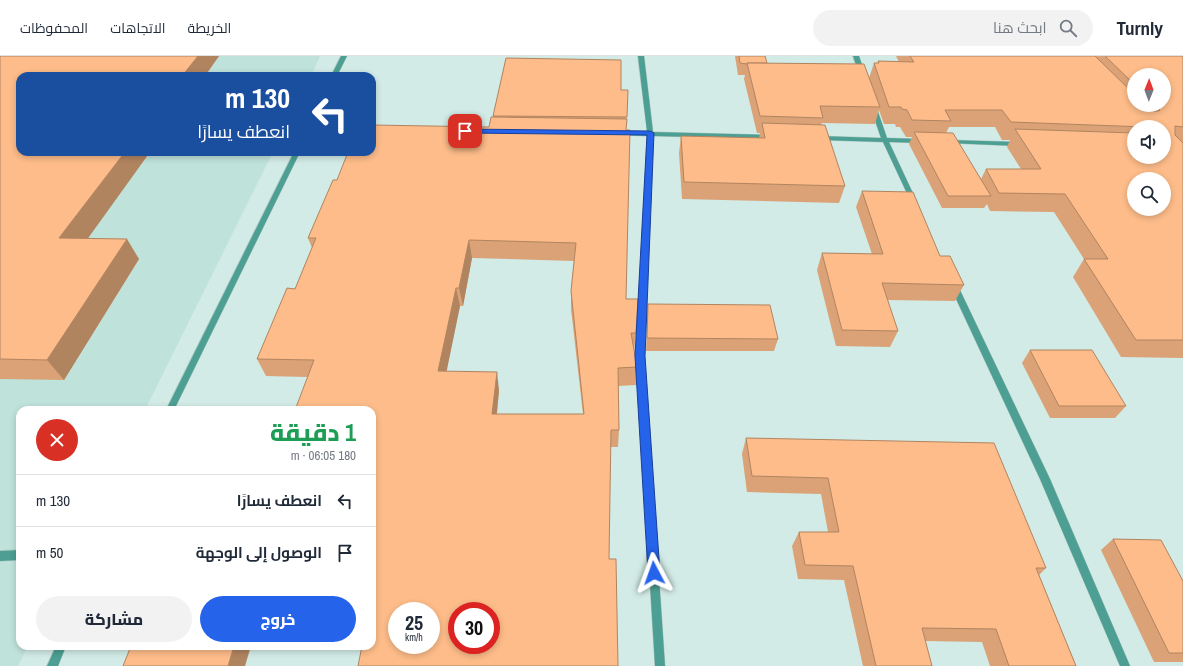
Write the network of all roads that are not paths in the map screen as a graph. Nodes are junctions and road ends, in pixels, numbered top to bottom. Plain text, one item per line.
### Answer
1 (344, 56) edge
2 (641, 56) edge
3 (856, 56) edge
4 (336, 72) edge
5 (866, 84) edge
6 (871, 98) edge
7 (610, 133) edge
8 (650, 133) junction
9 (776, 137) edge
10 (815, 138) edge
11 (885, 140) junction
12 (932, 141) edge
13 (940, 142) edge
14 (1025, 144) edge
15 (295, 156) edge
16 (919, 212) edge
17 (950, 277) edge
18 (172, 406) edge
19 (16, 555) edge
20 (0, 556) edge
21 (58, 650) edge
22 (52, 666) edge
23 (660, 666) edge
24 (1125, 666) edge

1 - 4 street
2 - 8 street
3 - 5 street
6 - 11 street
7 - 8 street
8 - 9 street
8 - 23 street
10 - 11 street
11 - 12 street
11 - 16 street
13 - 14 street
15 - 18 street
17 - 24 street
19 - 20 street
21 - 22 street

